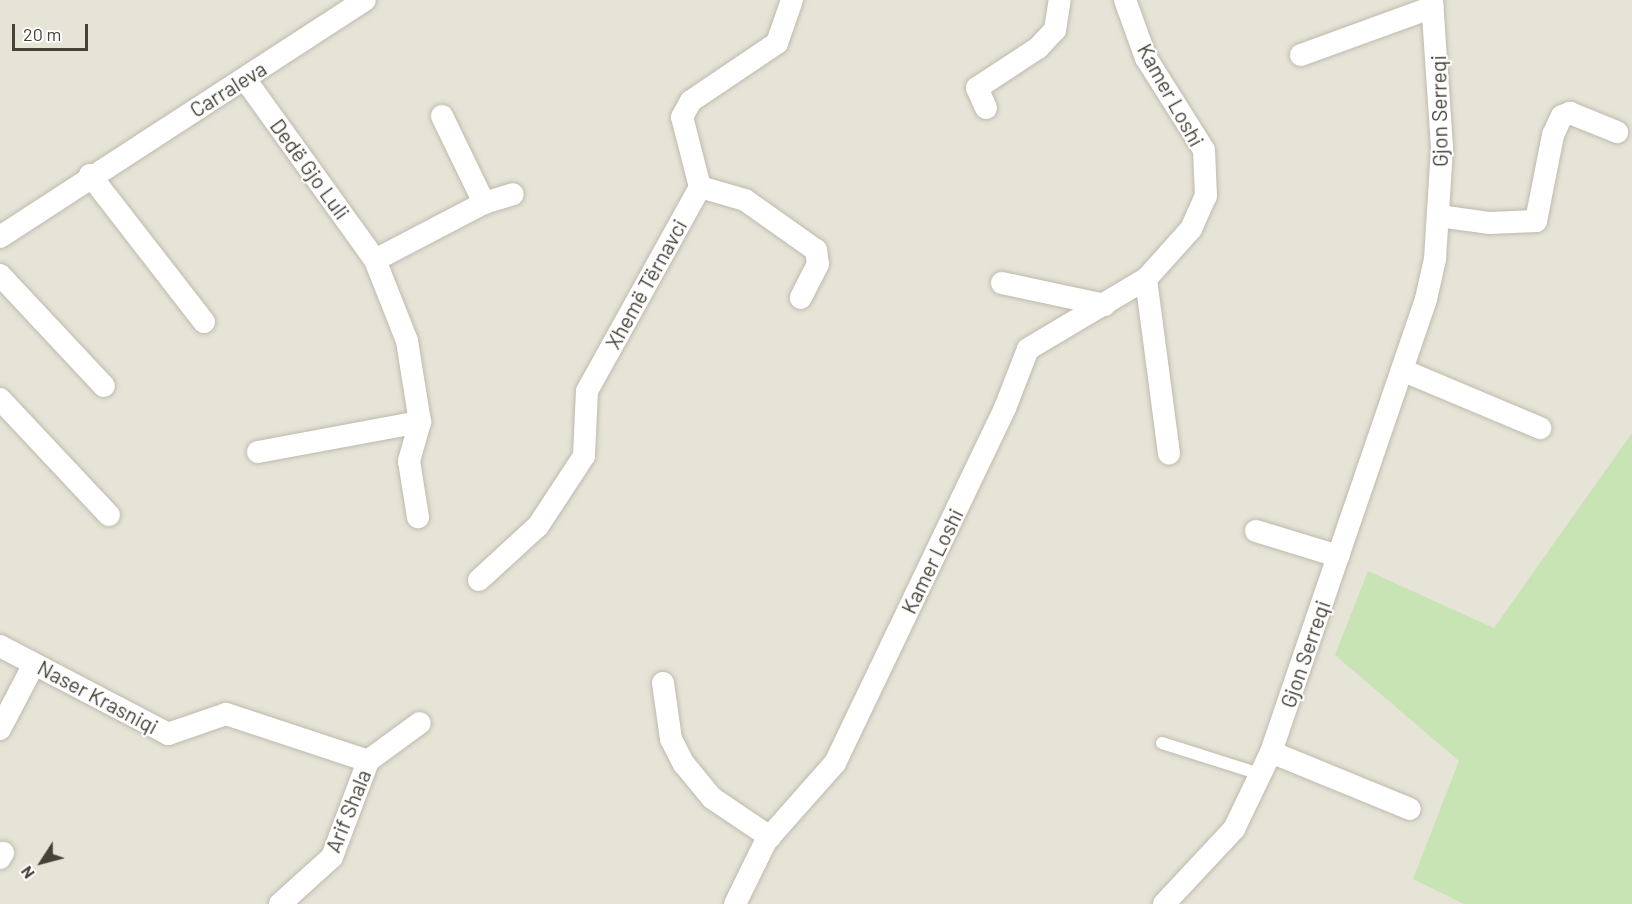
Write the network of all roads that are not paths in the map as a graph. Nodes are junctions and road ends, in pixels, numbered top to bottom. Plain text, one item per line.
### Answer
1 (365, 0) edge
2 (792, 0) edge
3 (1060, 0) edge
4 (1125, 0) edge
5 (1432, 3) edge
6 (1301, 55) dead end
7 (245, 79) junction
8 (986, 108) dead end
9 (442, 116) dead end
10 (1617, 132) dead end
11 (90, 175) junction
12 (700, 187) junction
13 (513, 194) dead end
14 (484, 203) junction
15 (1439, 216) junction
16 (0, 237) edge
17 (375, 260) junction
18 (0, 275) edge
19 (1146, 279) junction
20 (1002, 283) dead end
21 (801, 298) dead end
22 (1105, 305) junction
23 (204, 322) dead end
24 (1402, 370) junction
25 (104, 386) dead end
26 (0, 399) edge
27 (420, 422) junction
28 (1540, 428) dead end
29 (258, 452) dead end
30 (1169, 453) dead end
31 (109, 515) dead end
32 (418, 517) dead end
33 (1256, 531) dead end
34 (1338, 556) junction
35 (479, 580) dead end
36 (0, 646) edge
37 (34, 664) junction
38 (663, 682) dead end
39 (420, 723) dead end
40 (0, 729) edge
41 (1162, 743) dead end
42 (1271, 752) junction
43 (368, 761) junction
44 (1260, 774) junction
45 (1410, 809) dead end
46 (770, 837) junction
47 (280, 904) edge
48 (735, 904) edge
49 (1164, 904) edge

1 - 7 street, Carraleva
2 - 12 street
3 - 8 street
4 - 19 street, Kamer Loshi
5 - 6 street, Gjon Serreqi
5 - 15 street, Gjon Serreqi
7 - 11 street, Carraleva
7 - 17 street, Dedë Gjo Luli
9 - 14 street
10 - 15 street
11 - 16 street, Carraleva
11 - 23 street
12 - 21 street
12 - 35 street, Xhemë Tërnavci
13 - 14 street
14 - 17 street
15 - 24 street, Gjon Serreqi
17 - 27 street, Dedë Gjo Luli
18 - 25 street
19 - 22 street, Kamer Loshi
19 - 30 street
20 - 22 street
22 - 46 street, Kamer Loshi
24 - 28 street
24 - 34 street, Gjon Serreqi
26 - 31 street
27 - 29 street
27 - 32 street, Dedë Gjo Luli
33 - 34 street
34 - 42 street, Gjon Serreqi
36 - 37 street, Naser Krasniqi
37 - 40 street
37 - 43 street, Naser Krasniqi
38 - 46 street
39 - 43 street, Arif Shala
41 - 44 lane
42 - 44 street, Gjon Serreqi
42 - 45 street
43 - 47 street, Arif Shala
44 - 49 street, Gjon Serreqi
46 - 48 street, Kamer Loshi

